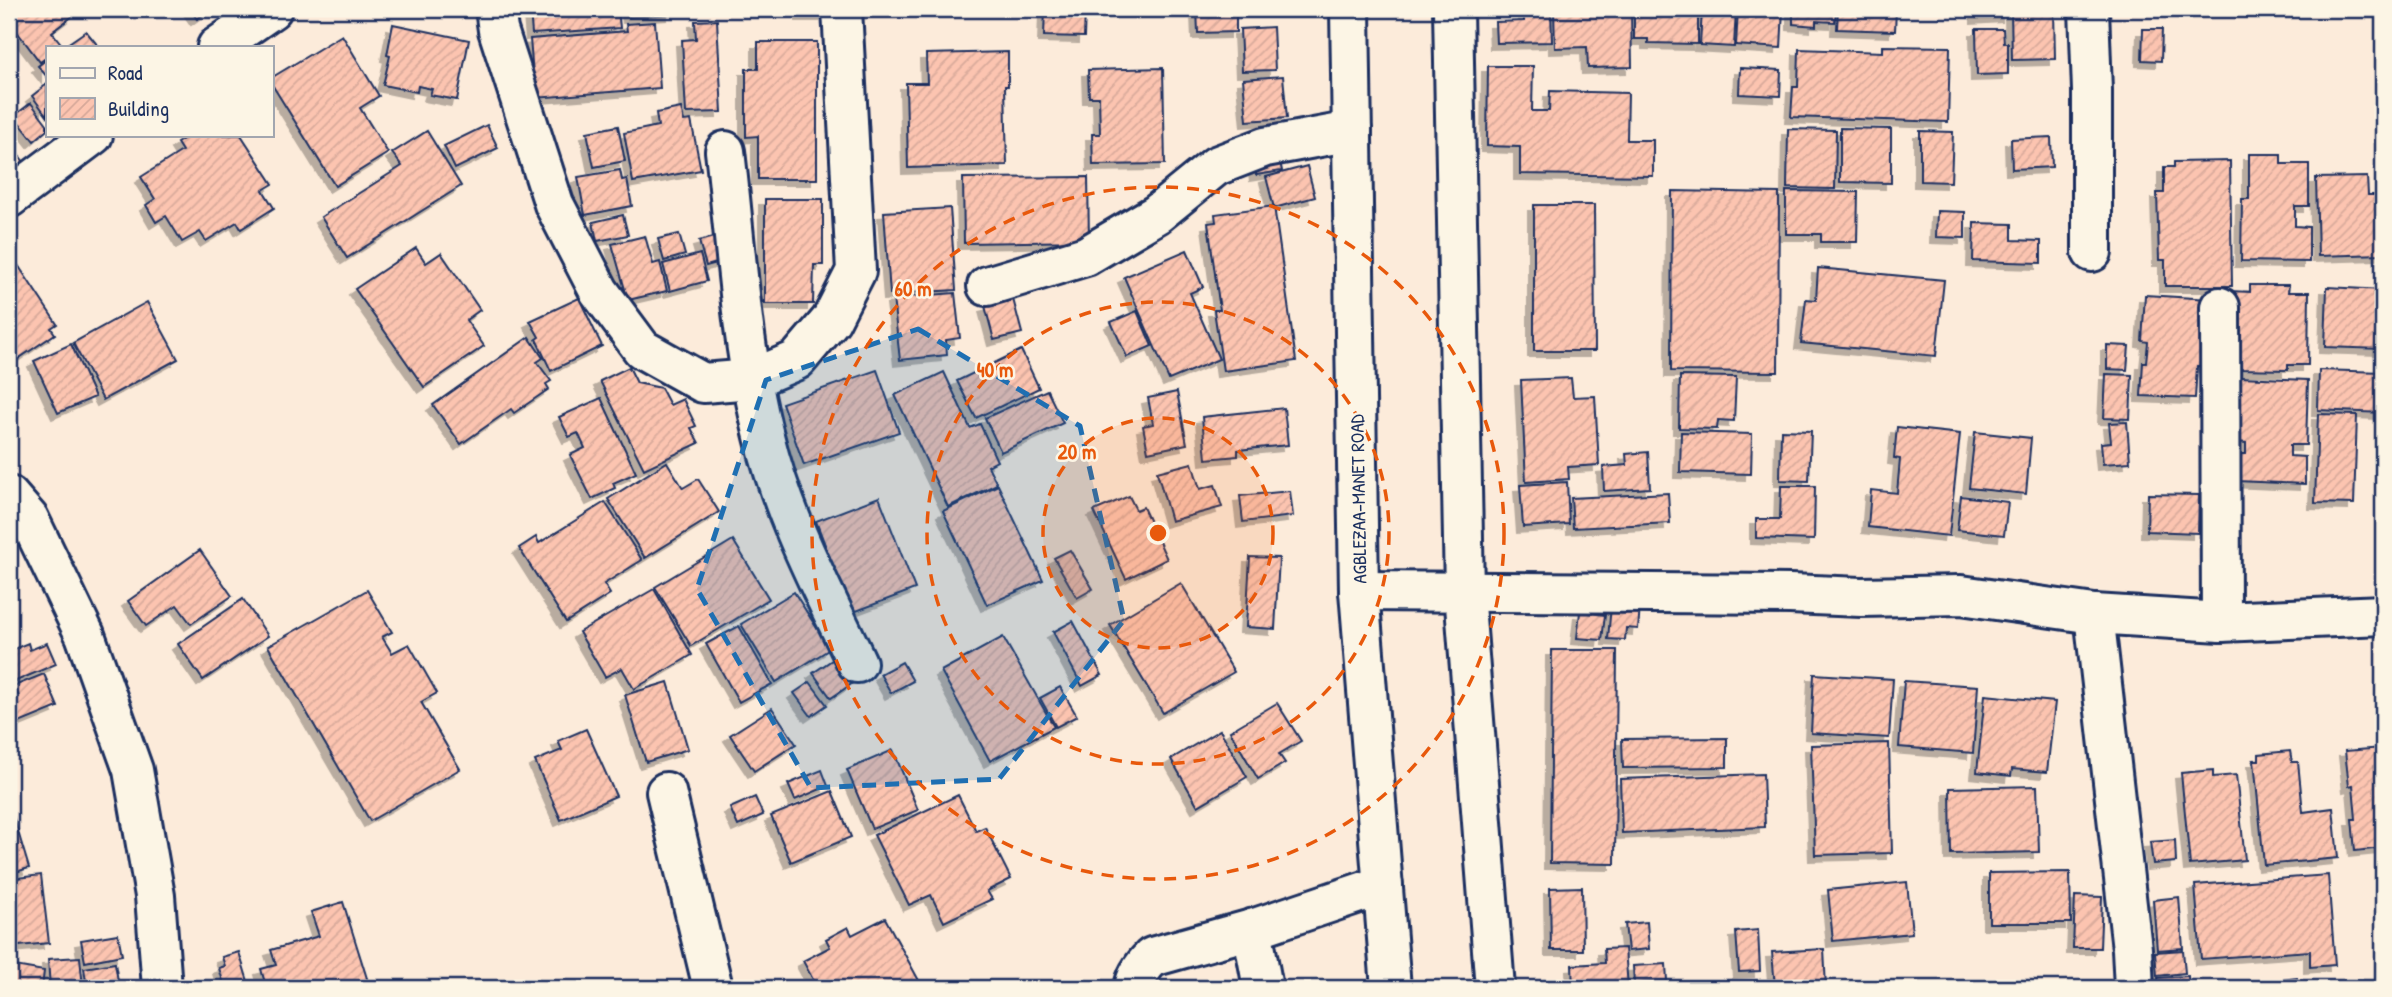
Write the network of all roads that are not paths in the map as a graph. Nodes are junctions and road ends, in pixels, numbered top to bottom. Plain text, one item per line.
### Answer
1 (272, 9) edge
2 (495, 9) edge
3 (842, 9) edge
4 (1350, 9) edge
5 (1453, 9) edge
6 (2089, 9) edge
7 (218, 46) edge
8 (1352, 131) junction
9 (92, 136) edge
10 (725, 151) dead end
11 (9, 198) edge
12 (2092, 252) dead end
13 (987, 286) dead end
14 (2220, 307) dead end
15 (752, 379) junction
16 (9, 496) edge
17 (1359, 591) junction
18 (1464, 592) junction
19 (2094, 614) junction
20 (2383, 615) edge
21 (2221, 622) junction
22 (857, 663) dead end
23 (666, 792) dead end
24 (1383, 885) junction
25 (1252, 929) junction
26 (162, 988) edge
27 (713, 988) edge
28 (1135, 988) edge
29 (1263, 988) edge
30 (1391, 988) edge
31 (1495, 988) edge
32 (2134, 988) edge

1 - 7 street
2 - 15 street
3 - 15 street
4 - 8 street, AGBLEZAA-MANET ROAD
5 - 18 street
6 - 12 street
8 - 13 street
8 - 17 street, AGBLEZAA-MANET ROAD
9 - 11 street
10 - 15 street
14 - 21 street
15 - 22 street
16 - 26 street
17 - 18 street
17 - 24 street, AGBLEZAA-MANET ROAD
18 - 19 street
18 - 31 street
19 - 21 street
19 - 32 street
20 - 21 street
23 - 27 street
24 - 25 street
24 - 30 street, AGBLEZAA-MANET ROAD
25 - 28 street
25 - 29 street

